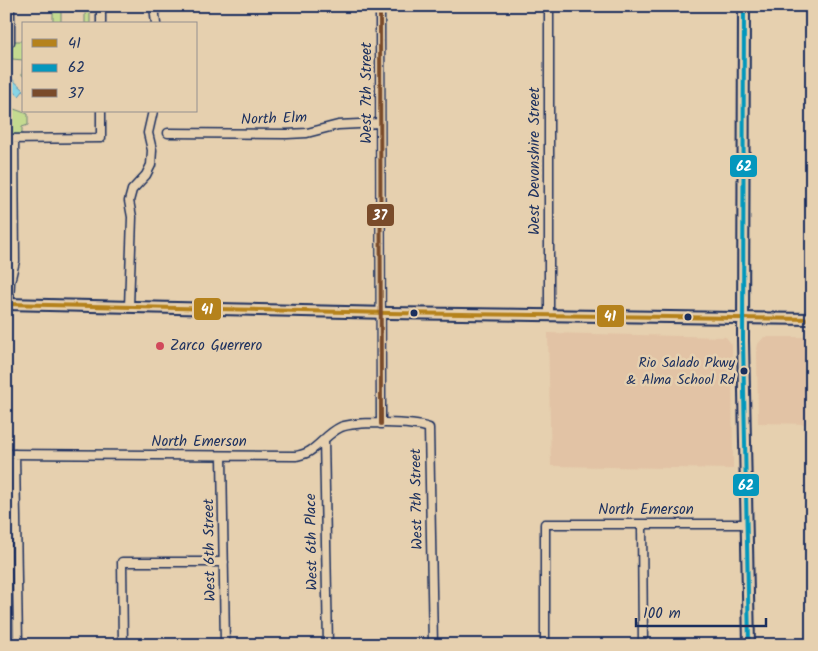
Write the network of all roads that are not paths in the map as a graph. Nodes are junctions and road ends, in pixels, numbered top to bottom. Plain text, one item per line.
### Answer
1 (10, 6) edge
2 (101, 6) edge
3 (154, 6) edge
4 (380, 6) edge
5 (549, 6) edge
6 (744, 6) edge
7 (101, 22) edge
8 (156, 22) edge
9 (6, 42) edge
10 (101, 112) edge
11 (152, 112) edge
12 (380, 123) junction
13 (168, 133) dead end
14 (10, 138) edge
15 (7, 304) edge
16 (129, 307) junction
17 (380, 313) junction
18 (549, 316) junction
19 (743, 318) junction
20 (812, 319) edge
21 (381, 424) junction
22 (324, 439) junction
23 (6, 454) edge
24 (16, 454) junction
25 (222, 456) junction
26 (642, 524) junction
27 (746, 524) junction
28 (224, 562) junction
29 (18, 645) edge
30 (123, 645) edge
31 (225, 645) edge
32 (328, 645) edge
33 (433, 645) edge
34 (545, 645) edge
35 (643, 645) edge
36 (749, 645) edge

1 - 9 street
2 - 7 street
3 - 8 street
4 - 12 street, West 7th Street
5 - 18 street, West Devonshire Street
6 - 19 main road
10 - 14 street
11 - 16 street
12 - 13 street, North Elm
12 - 17 street, West 7th Street
14 - 15 street
15 - 16 main road
16 - 17 main road
17 - 18 main road
17 - 21 street, West 7th Street
18 - 19 main road
19 - 20 main road
19 - 27 main road
21 - 22 street, North Emerson
21 - 33 street, West 7th Street
22 - 25 street, North Emerson
22 - 32 street, West 6th Place
23 - 24 street, North Emerson
24 - 25 street, North Emerson
24 - 29 street
25 - 28 street, West 6th Street
26 - 27 street, North Emerson
26 - 34 street, North Emerson
26 - 35 street
27 - 36 main road
28 - 30 street
28 - 31 street, West 6th Street

